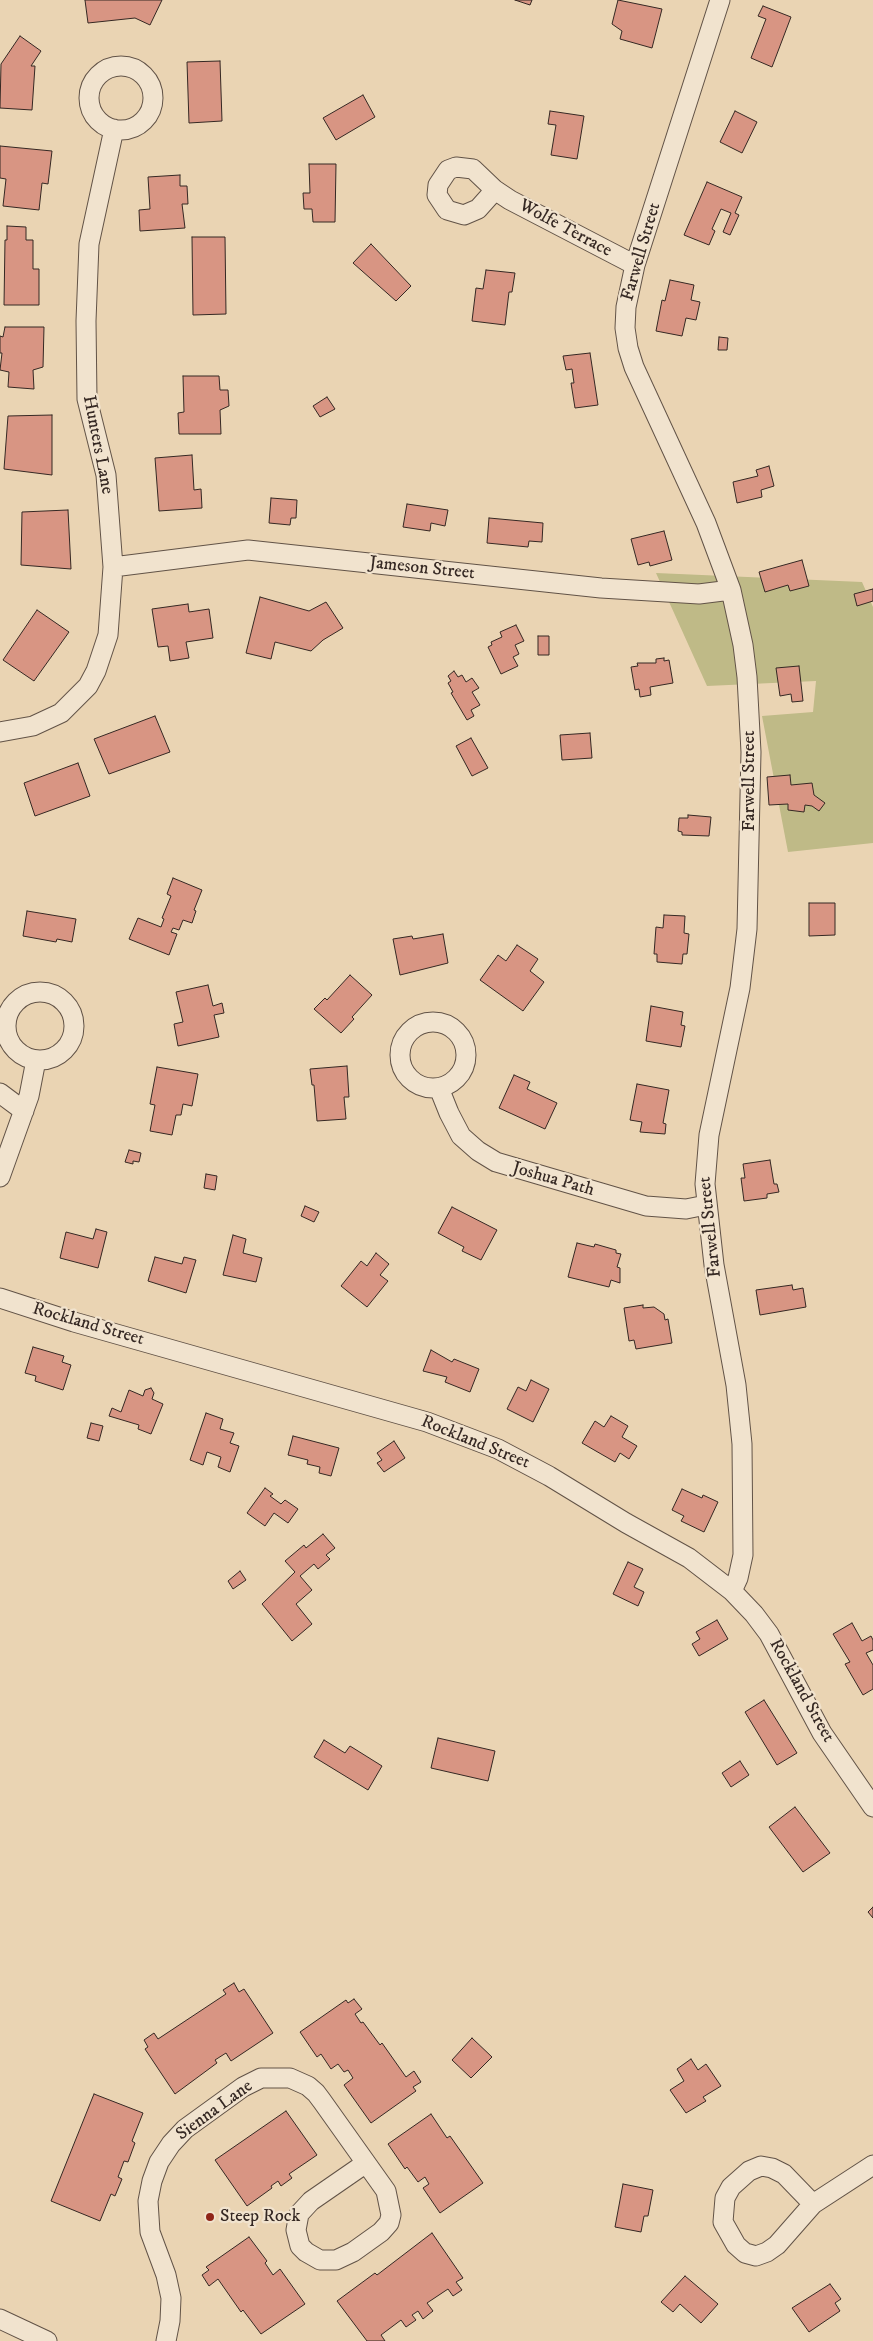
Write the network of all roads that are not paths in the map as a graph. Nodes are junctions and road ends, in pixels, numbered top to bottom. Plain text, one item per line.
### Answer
1 (720, 0) edge
2 (114, 129) dead end
3 (495, 190) junction
4 (635, 265) junction
5 (113, 567) junction
6 (731, 590) junction
7 (0, 732) edge
8 (36, 1060) dead end
9 (439, 1088) dead end
10 (0, 1093) edge
11 (24, 1111) junction
12 (0, 1177) edge
13 (706, 1205) junction
14 (0, 1298) edge
15 (732, 1591) junction
16 (873, 1807) edge
17 (366, 2163) junction
18 (873, 2165) edge
19 (813, 2204) junction
20 (0, 2319) edge
21 (47, 2341) edge
22 (166, 2341) edge

1 - 4 street, Farwell Street
2 - 5 street, Hunters Lane
3 - 3 street, Wolfe Terrace
3 - 4 street, Wolfe Terrace
4 - 6 street, Farwell Street
5 - 6 street, Jameson Street
5 - 7 street, Hunters Lane
6 - 13 street, Farwell Street
8 - 11 street
9 - 13 street, Joshua Path
10 - 11 street
11 - 12 street
13 - 15 street, Farwell Street
14 - 15 street, Rockland Street
15 - 16 street, Rockland Street
17 - 17 street, Sienna Lane
17 - 22 street, Sienna Lane
18 - 19 street
19 - 19 street
20 - 21 street

